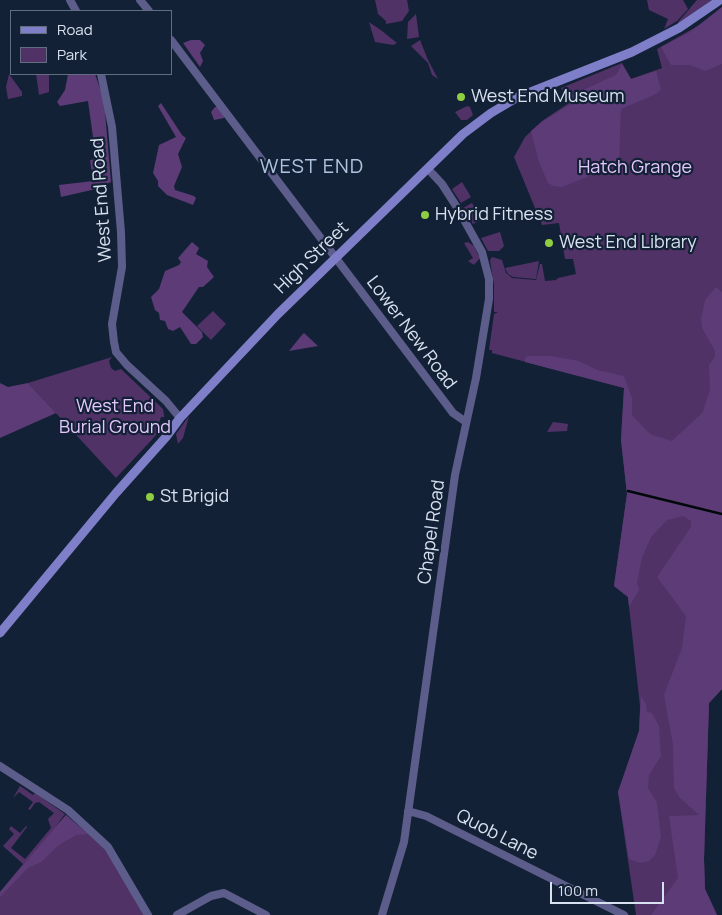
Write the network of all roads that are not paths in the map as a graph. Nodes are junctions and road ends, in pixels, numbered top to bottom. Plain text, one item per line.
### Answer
1 (140, 0) edge
2 (720, 0) edge
3 (148, 10) edge
4 (172, 41) edge
5 (101, 75) edge
6 (428, 169) junction
7 (336, 258) junction
8 (180, 418) junction
9 (466, 422) junction
10 (0, 633) edge
11 (0, 766) edge
12 (408, 811) junction
13 (148, 915) edge
14 (177, 915) edge
15 (266, 915) edge
16 (382, 915) edge
17 (624, 915) edge

1 - 3 street
2 - 6 main road, High Street
4 - 7 street, Lower New Road
5 - 8 street, West End Road
6 - 7 main road, High Street
6 - 9 street, Chapel Road
7 - 8 main road, High Street
7 - 9 street, Lower New Road
8 - 10 main road, High Street
9 - 12 street, Chapel Road
11 - 13 street
12 - 16 street, Chapel Road
12 - 17 street, Quob Lane
14 - 15 street

